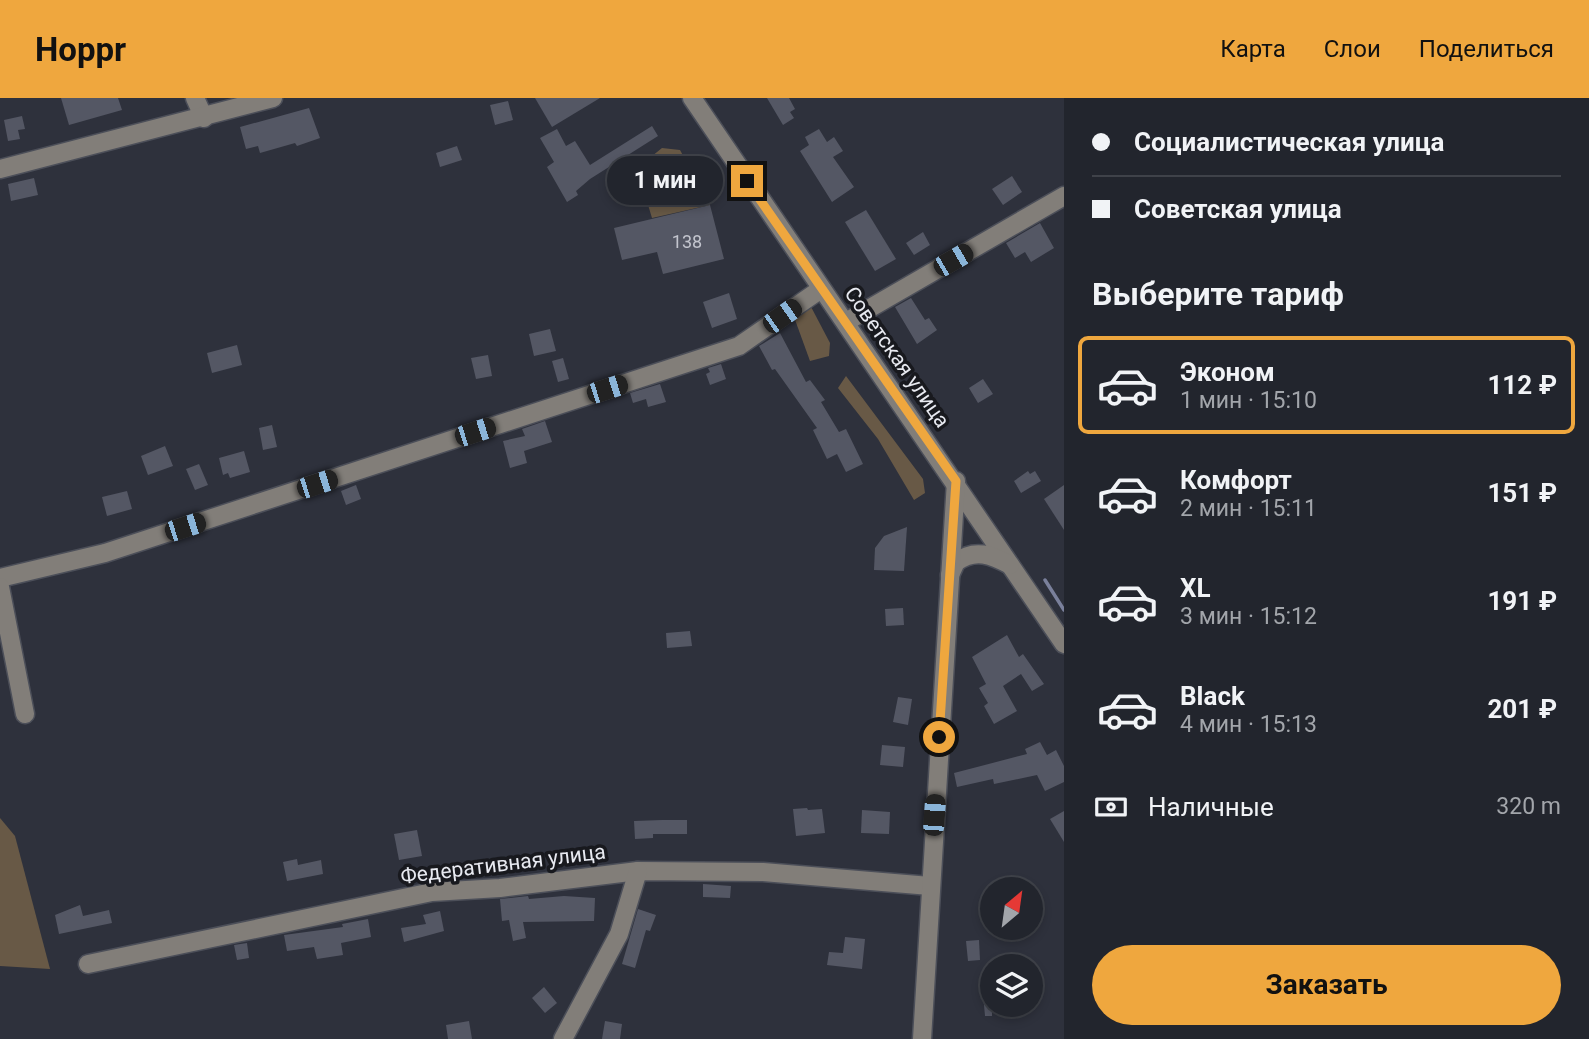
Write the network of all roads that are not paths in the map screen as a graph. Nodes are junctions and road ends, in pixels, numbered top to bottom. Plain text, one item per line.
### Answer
1 (195, 98) edge
2 (273, 98) edge
3 (692, 98) edge
4 (204, 118) junction
5 (0, 169) edge
6 (1064, 196) edge
7 (821, 289) junction
8 (846, 322) junction
9 (956, 481) junction
10 (1013, 566) junction
11 (950, 575) junction
12 (0, 578) edge
13 (0, 587) edge
14 (1064, 644) edge
15 (25, 714) dead end
16 (638, 871) junction
17 (930, 886) junction
18 (88, 964) dead end
19 (563, 1039) edge
20 (922, 1039) edge

1 - 4 street
2 - 4 street
3 - 7 street, Советская улица
4 - 5 street
6 - 8 street
7 - 8 street, Советская улица
7 - 12 street
8 - 9 street, Советская улица
9 - 10 street, Советская улица
9 - 11 street
10 - 11 street
10 - 14 street, Советская улица
11 - 17 street
13 - 15 street
16 - 17 street, Федеративная улица
16 - 18 street, Федеративная улица
16 - 19 street
17 - 20 street

